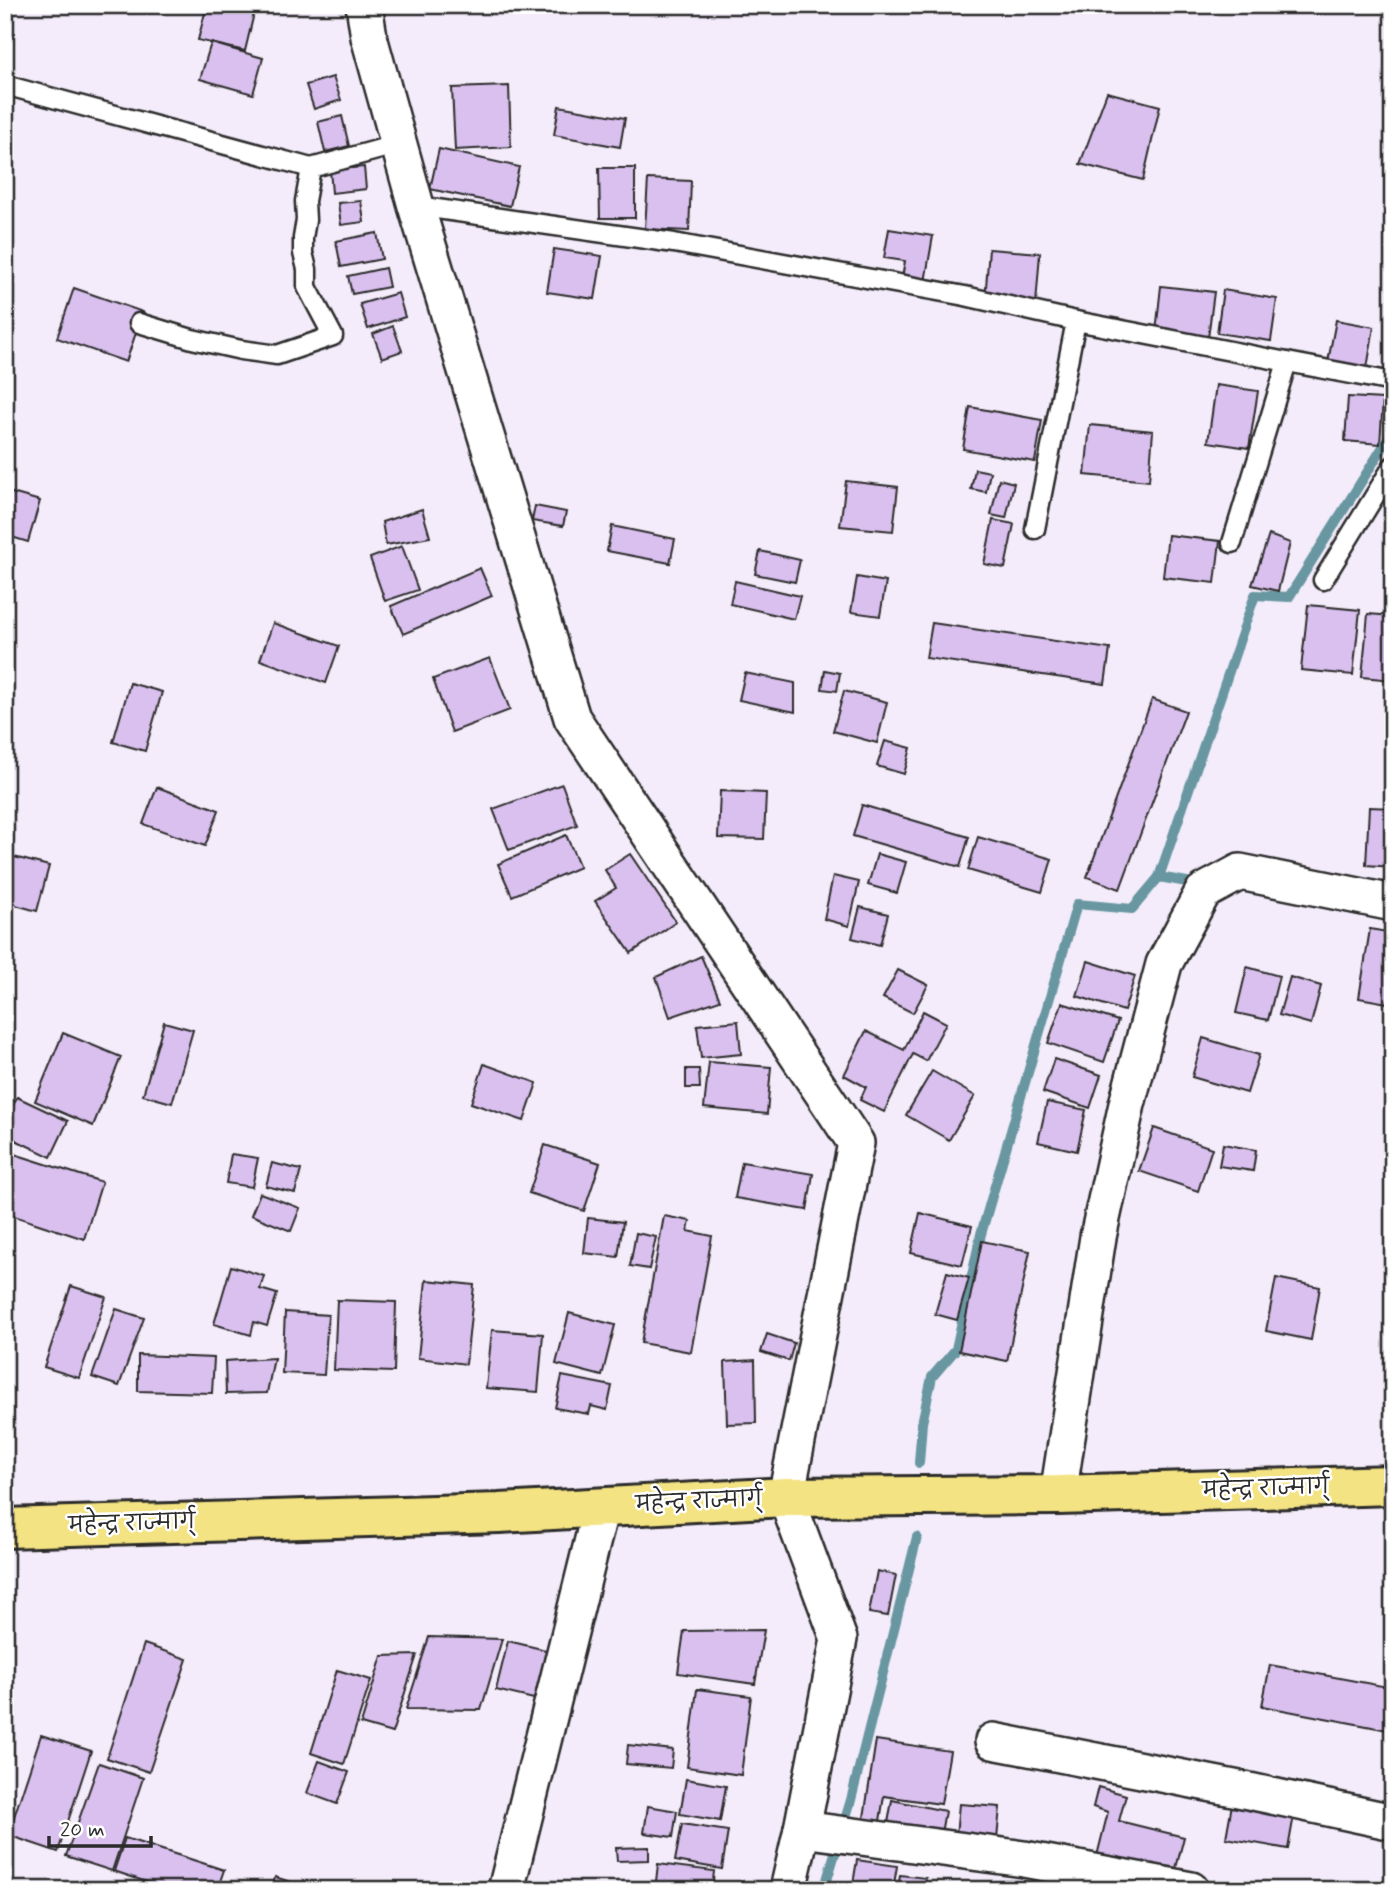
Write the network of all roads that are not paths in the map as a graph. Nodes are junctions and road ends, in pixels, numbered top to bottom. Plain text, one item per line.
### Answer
1 (363, 5) edge
2 (5, 85) edge
3 (399, 144) junction
4 (311, 168) junction
5 (416, 206) junction
6 (1076, 321) junction
7 (139, 323) dead end
8 (1287, 362) junction
9 (1393, 382) edge
10 (1393, 466) edge
11 (1035, 529) dead end
12 (1232, 543) dead end
13 (1324, 580) dead end
14 (1393, 903) edge
15 (1393, 1485) edge
16 (1058, 1495) junction
17 (786, 1497) junction
18 (601, 1507) junction
19 (5, 1528) edge
20 (993, 1741) dead end
21 (1393, 1822) edge
22 (802, 1829) junction
23 (506, 1890) edge
24 (788, 1890) edge
25 (1191, 1890) edge

1 - 3 street
2 - 4 lane
3 - 4 lane
3 - 5 street
4 - 7 lane
5 - 6 lane
5 - 17 street
6 - 8 lane
6 - 11 lane
8 - 9 lane
8 - 12 lane
10 - 13 lane
14 - 16 street
15 - 16 highway, महेन्द्र राज्मार्ग्
16 - 17 highway, महेन्द्र राज्मार्ग्
17 - 18 highway, महेन्द्र राज्मार्ग्
17 - 22 street
18 - 19 highway, महेन्द्र राज्मार्ग्
18 - 23 street
20 - 21 street
22 - 24 street
22 - 25 street

